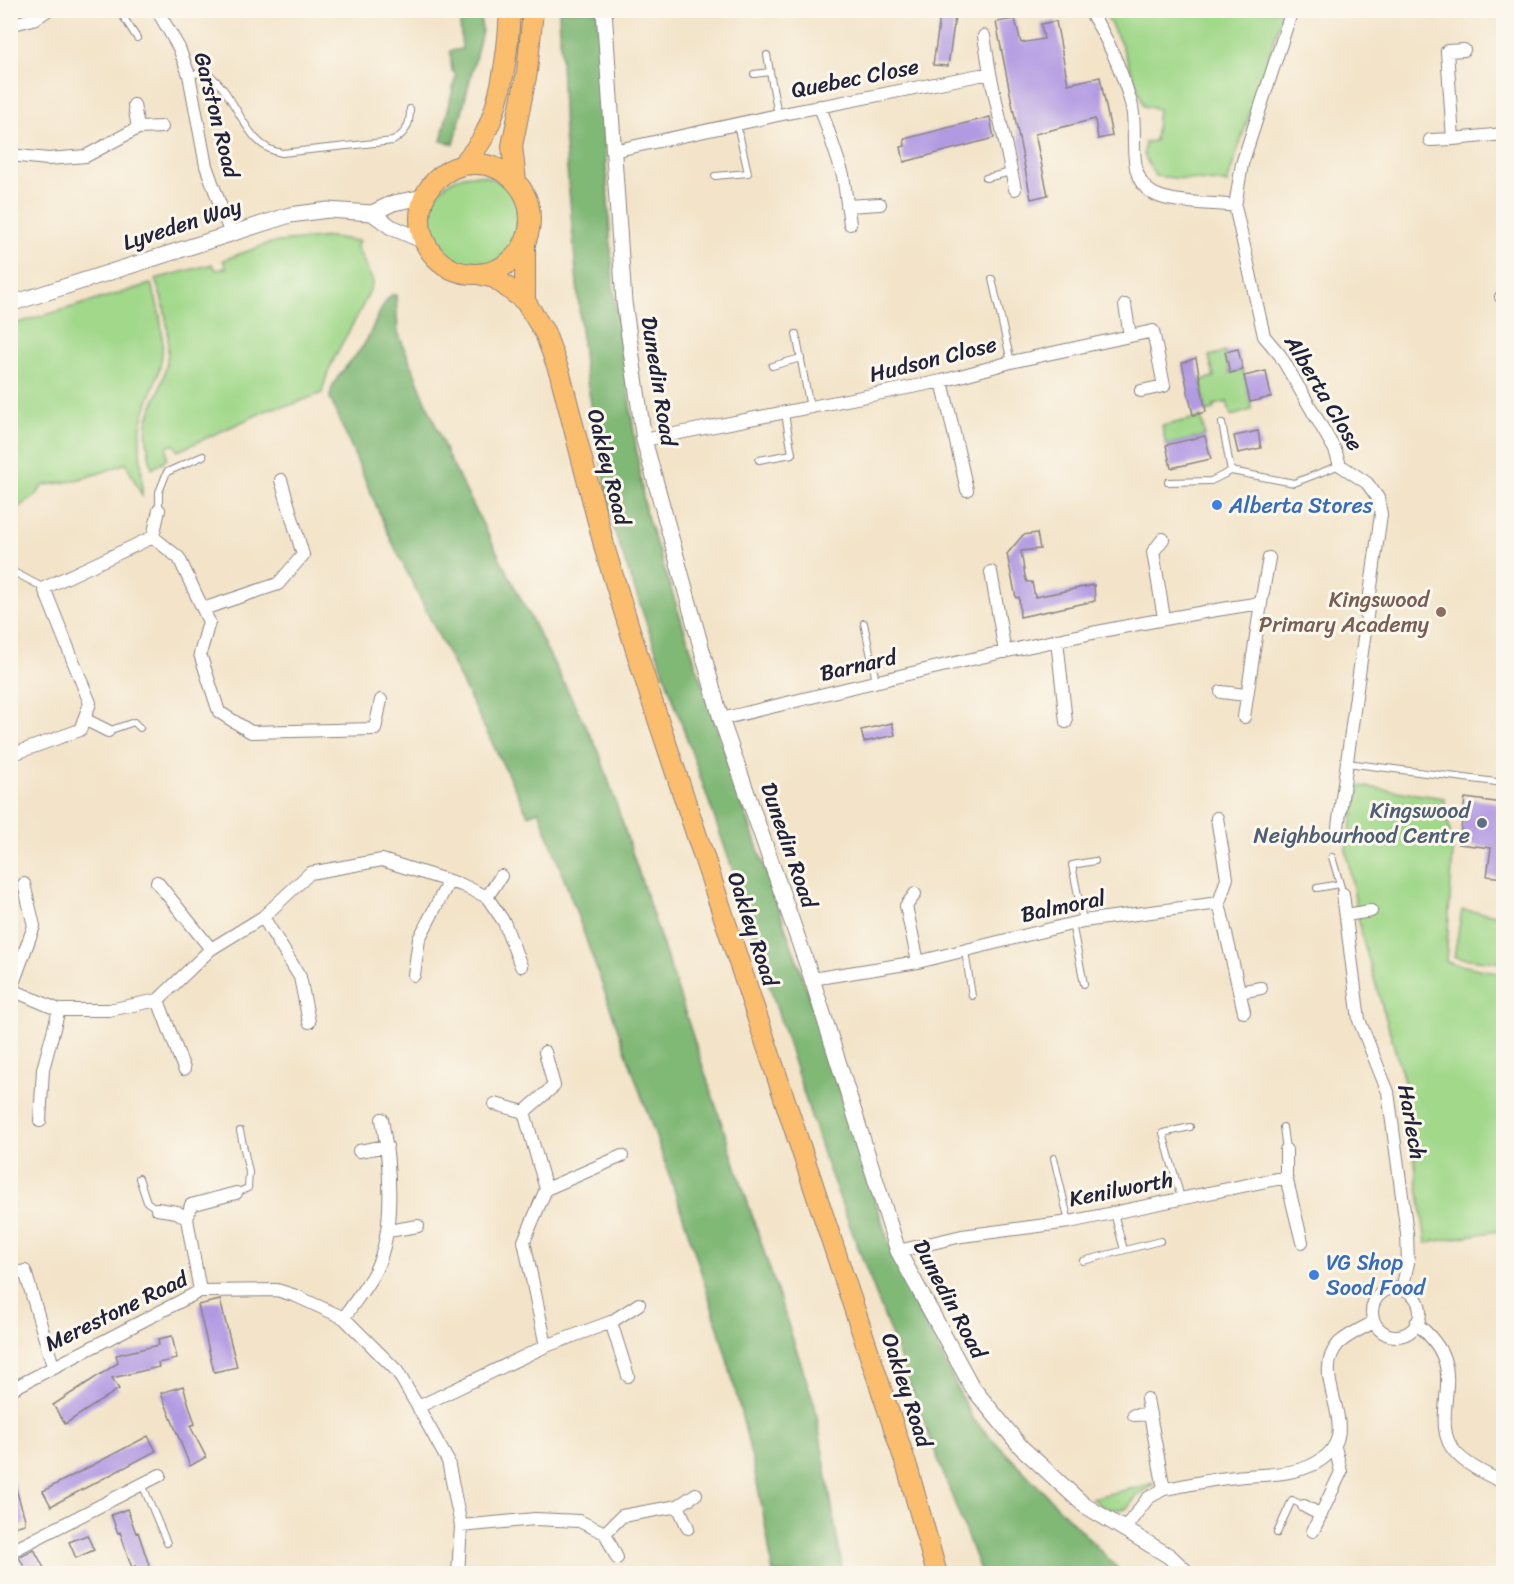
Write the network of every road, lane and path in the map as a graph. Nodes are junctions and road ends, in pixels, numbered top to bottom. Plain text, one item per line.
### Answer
1 (48, 10) edge
2 (118, 10) edge
3 (157, 10) edge
4 (510, 10) edge
5 (533, 10) edge
6 (604, 10) edge
7 (1089, 10) edge
8 (1292, 10) edge
9 (10, 25) edge
10 (984, 36) dead end
11 (137, 39) dead end
12 (1464, 50) dead end
13 (767, 55) dead end
14 (770, 72) junction
15 (754, 74) dead end
16 (990, 74) junction
17 (189, 75) junction
18 (134, 105) dead end
19 (820, 106) junction
20 (411, 109) dead end
21 (778, 115) junction
22 (737, 124) junction
23 (162, 127) dead end
24 (138, 128) junction
25 (1503, 134) edge
26 (1453, 139) junction
27 (1430, 140) dead end
28 (613, 151) junction
29 (10, 155) edge
30 (463, 165) junction
31 (1011, 172) junction
32 (715, 177) dead end
33 (986, 178) dead end
34 (516, 181) junction
35 (1015, 189) dead end
36 (424, 197) junction
37 (880, 204) dead end
38 (848, 206) junction
39 (1234, 206) junction
40 (372, 213) junction
41 (850, 224) dead end
42 (230, 232) junction
43 (424, 241) junction
44 (525, 243) junction
45 (482, 274) junction
46 (992, 279) dead end
47 (525, 301) junction
48 (10, 304) edge
49 (1125, 305) dead end
50 (796, 333) dead end
51 (1130, 336) junction
52 (801, 358) junction
53 (1011, 362) junction
54 (772, 366) dead end
55 (942, 381) junction
56 (1142, 391) dead end
57 (810, 408) junction
58 (785, 414) junction
59 (1222, 423) dead end
60 (644, 440) junction
61 (203, 456) dead end
62 (759, 460) dead end
63 (1340, 465) junction
64 (1231, 471) junction
65 (281, 480) dead end
66 (1168, 482) dead end
67 (967, 490) dead end
68 (159, 510) joint
69 (153, 537) junction
70 (1163, 538) dead end
71 (1269, 558) dead end
72 (10, 570) edge
73 (991, 572) dead end
74 (44, 588) junction
75 (1261, 603) junction
76 (203, 609) junction
77 (1164, 618) junction
78 (864, 623) dead end
79 (1057, 640) junction
80 (1005, 652) junction
81 (876, 682) junction
82 (1221, 692) dead end
83 (1246, 695) junction
84 (381, 700) dead end
85 (1244, 717) dead end
86 (84, 718) junction
87 (721, 719) junction
88 (1066, 722) dead end
89 (140, 728) dead end
90 (108, 731) joint
91 (10, 752) edge
92 (1346, 763) junction
93 (1503, 783) edge
94 (1217, 818) dead end
95 (1338, 827) dead end
96 (1332, 857) dead end
97 (1095, 861) dead end
98 (501, 876) dead end
99 (449, 881) junction
100 (157, 882) dead end
101 (24, 884) dead end
102 (1317, 888) dead end
103 (1341, 889) junction
104 (915, 894) dead end
105 (487, 897) junction
106 (1219, 903) junction
107 (1371, 911) dead end
108 (1346, 915) junction
109 (263, 918) junction
110 (1078, 922) junction
111 (212, 950) junction
112 (965, 950) junction
113 (918, 962) junction
114 (521, 966) dead end
115 (414, 975) dead end
116 (812, 979) junction
117 (1084, 984) dead end
118 (1261, 988) dead end
119 (11, 989) edge
120 (1239, 992) junction
121 (972, 996) dead end
122 (158, 1000) junction
123 (59, 1010) junction
124 (1244, 1012) dead end
125 (309, 1022) dead end
126 (545, 1052) dead end
127 (184, 1069) dead end
128 (495, 1104) dead end
129 (524, 1112) junction
130 (382, 1119) dead end
131 (40, 1121) dead end
132 (1190, 1127) dead end
133 (1283, 1127) dead end
134 (240, 1131) dead end
135 (387, 1146) junction
136 (1286, 1150) joint
137 (359, 1151) dead end
138 (622, 1156) dead end
139 (1054, 1158) dead end
140 (1287, 1177) junction
141 (139, 1178) dead end
142 (546, 1189) junction
143 (236, 1193) joint
144 (1181, 1199) junction
145 (157, 1209) joint
146 (1113, 1213) junction
147 (187, 1219) junction
148 (1070, 1222) junction
149 (418, 1226) dead end
150 (388, 1231) junction
151 (1160, 1241) dead end
152 (1302, 1242) dead end
153 (1124, 1250) junction
154 (898, 1251) junction
155 (1083, 1261) dead end
156 (10, 1275) edge
157 (1402, 1289) junction
158 (200, 1291) junction
159 (639, 1304) dead end
160 (344, 1318) junction
161 (611, 1322) junction
162 (1374, 1322) junction
163 (1416, 1323) junction
164 (546, 1346) junction
165 (53, 1366) junction
166 (628, 1376) dead end
167 (10, 1390) edge
168 (1147, 1399) dead end
169 (418, 1407) junction
170 (1150, 1414) junction
171 (1134, 1415) dead end
172 (1335, 1447) junction
173 (160, 1475) dead end
174 (1503, 1483) edge
175 (142, 1484) junction
176 (1164, 1489) junction
177 (696, 1494) dead end
178 (678, 1506) junction
179 (1304, 1506) joint
180 (1321, 1515) junction
181 (461, 1526) junction
182 (687, 1528) dead end
183 (1125, 1528) junction
184 (1313, 1531) dead end
185 (605, 1533) junction
186 (1277, 1533) dead end
187 (167, 1543) dead end
188 (10, 1552) edge
189 (617, 1558) dead end
190 (458, 1574) edge
191 (937, 1574) edge
192 (1188, 1574) edge

1 - 9 street
2 - 11 lane
3 - 17 street, Garston Road
4 - 30 main road
5 - 34 main road
6 - 28 street, Dunedin Road
7 - 39 street
8 - 39 street, Alberta Close
10 - 16 street
12 - 26 street
13 - 14 lane
14 - 15 lane
14 - 21 lane
16 - 19 street, Quebec Close
16 - 31 street
17 - 20 lane
17 - 42 street, Garston Road
18 - 24 street
19 - 21 street, Quebec Close
19 - 38 street
21 - 22 street, Quebec Close
22 - 28 street, Quebec Close
22 - 32 lane
23 - 24 street
24 - 29 street
25 - 26 street
26 - 27 street
28 - 60 street, Dunedin Road
30 - 34 main road
30 - 36 main road
31 - 33 lane
31 - 35 street
34 - 44 main road
36 - 40 street, Lyveden Way
36 - 43 main road
37 - 38 street
38 - 41 street
39 - 63 street, Alberta Close
40 - 42 street, Lyveden Way
40 - 43 street
42 - 48 street, Lyveden Way
43 - 45 main road
44 - 45 main road
44 - 47 main road
45 - 47 main road, Oakley Road
46 - 53 lane
47 - 191 main road, Oakley Road
49 - 51 street
50 - 52 lane
51 - 53 street, Hudson Close
51 - 56 street, Hudson Close
52 - 54 lane
52 - 57 lane
53 - 55 street, Hudson Close
55 - 57 street, Hudson Close
55 - 67 street
57 - 58 street, Hudson Close
58 - 60 street, Hudson Close
58 - 62 lane
59 - 64 lane
60 - 87 street, Dunedin Road
61 - 68 lane
63 - 64 lane
63 - 92 street, Alberta Close
64 - 66 lane
65 - 76 street
68 - 69 street
69 - 74 street
69 - 76 street
70 - 77 street
71 - 75 street
72 - 74 lane
73 - 80 street
74 - 86 street
75 - 77 street, Barnard
75 - 83 street
76 - 84 street
77 - 79 street, Barnard
78 - 81 lane
79 - 80 street, Barnard
79 - 88 street
80 - 81 street, Barnard
81 - 87 street, Barnard
82 - 83 street
83 - 85 street
86 - 90 street
86 - 91 street
87 - 116 street, Dunedin Road
89 - 90 lane
92 - 93 lane
92 - 95 street, Alberta Close
94 - 106 street
96 - 103 lane
97 - 110 lane
98 - 105 street
99 - 105 street
99 - 109 street
99 - 115 street
100 - 111 street
101 - 119 street
102 - 103 lane
103 - 108 street, Harlech
104 - 113 street
105 - 114 street
106 - 110 street, Balmoral
106 - 120 street
107 - 108 street
108 - 157 street, Harlech
109 - 111 street
109 - 125 street
110 - 112 street, Balmoral
110 - 117 lane
111 - 122 street
112 - 113 street, Balmoral
112 - 121 lane
113 - 116 street, Balmoral
116 - 154 street, Dunedin Road
118 - 120 street
119 - 123 street
120 - 124 street
122 - 123 street
122 - 127 street
123 - 131 street
126 - 129 street
128 - 129 street
129 - 142 street
130 - 135 street
132 - 144 lane
133 - 136 lane
134 - 143 lane
135 - 137 street
135 - 150 street
136 - 140 street
138 - 142 street
139 - 148 lane
140 - 144 street, Kenilworth
140 - 152 street
141 - 145 lane
142 - 164 street
143 - 147 street
144 - 146 street, Kenilworth
145 - 147 street
146 - 148 street, Kenilworth
146 - 153 lane
147 - 158 street
148 - 154 street, Kenilworth
149 - 150 street
150 - 160 street
151 - 153 lane
153 - 155 lane
154 - 183 street, Dunedin Road
156 - 165 street
157 - 162 street
157 - 163 street
158 - 160 street, Merestone Road
158 - 165 street, Merestone Road
159 - 161 street
160 - 169 street, Merestone Road
161 - 164 street
161 - 166 street
162 - 163 street
162 - 172 street
163 - 174 street
164 - 169 street
165 - 167 street, Merestone Road
168 - 170 street
169 - 181 street, Merestone Road
170 - 171 street
170 - 176 street
172 - 176 street
172 - 180 street
173 - 175 street
175 - 187 lane
175 - 188 street
176 - 183 street
177 - 178 street
178 - 182 street
178 - 185 street
179 - 180 street
179 - 186 lane
180 - 184 street
181 - 185 street
181 - 190 street, Merestone Road
183 - 192 street, Dunedin Road
185 - 189 street

